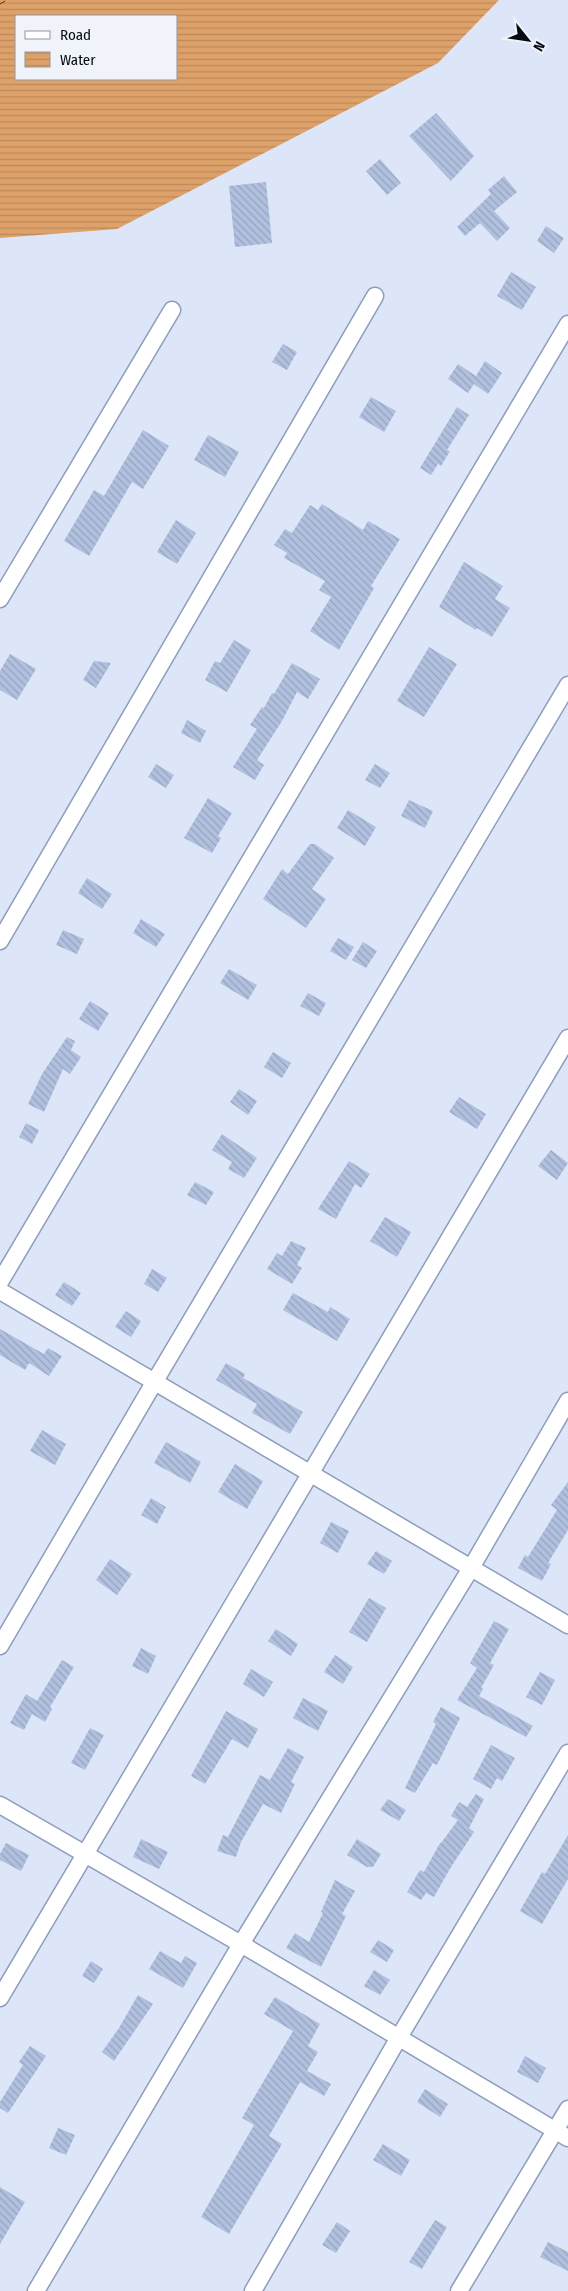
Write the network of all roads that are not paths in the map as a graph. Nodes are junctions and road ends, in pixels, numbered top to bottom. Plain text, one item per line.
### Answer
1 (375, 296) dead end
2 (172, 310) dead end
3 (568, 324) edge
4 (0, 599) edge
5 (568, 685) edge
6 (0, 941) edge
7 (568, 1038) edge
8 (0, 1282) edge
9 (0, 1291) edge
10 (155, 1381) junction
11 (568, 1401) edge
12 (312, 1474) junction
13 (471, 1568) junction
14 (568, 1625) edge
15 (0, 1646) edge
16 (568, 1753) edge
17 (0, 1805) edge
18 (84, 1855) junction
19 (241, 1944) junction
20 (0, 1998) edge
21 (398, 2039) junction
22 (568, 2110) edge
23 (562, 2135) edge
24 (36, 2291) edge
25 (253, 2291) edge
26 (460, 2291) edge

1 - 6 street
2 - 4 street
3 - 8 street
5 - 10 street
7 - 12 street
9 - 10 street
10 - 12 street
10 - 15 street
11 - 13 street
12 - 13 street
12 - 18 street
13 - 14 street
13 - 19 street
16 - 21 street
17 - 18 street
18 - 19 street
18 - 20 street
19 - 21 street
19 - 24 street
21 - 23 street
21 - 25 street
22 - 23 street
23 - 26 street

